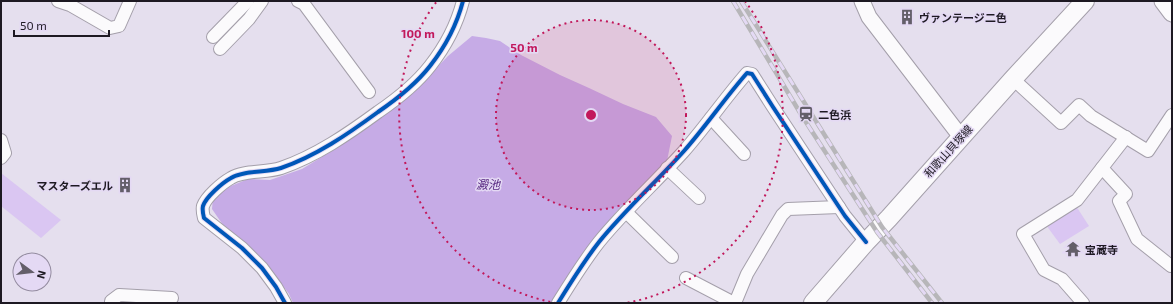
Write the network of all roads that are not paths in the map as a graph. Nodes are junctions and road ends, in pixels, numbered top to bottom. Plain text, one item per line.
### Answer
1 (58, 1) edge
2 (130, 1) edge
3 (248, 1) edge
4 (262, 1) edge
5 (298, 1) edge
6 (463, 1) edge
7 (862, 1) edge
8 (1085, 1) edge
9 (1163, 1) edge
10 (1172, 13) edge
11 (213, 37) dead end
12 (220, 49) dead end
13 (1013, 79) junction
14 (369, 92) dead end
15 (1172, 115) edge
16 (711, 118) junction
17 (961, 137) junction
18 (1126, 137) junction
19 (1, 140) edge
20 (744, 154) dead end
21 (1, 158) edge
22 (667, 168) junction
23 (1102, 168) junction
24 (699, 198) dead end
25 (839, 207) junction
26 (626, 212) junction
27 (866, 242) junction
28 (672, 257) dead end
29 (1171, 266) edge
30 (686, 278) dead end
31 (172, 298) dead end
32 (111, 303) edge
33 (285, 303) edge
34 (558, 303) edge
35 (735, 303) edge
36 (813, 303) edge
37 (1083, 303) edge

1 - 2 street
3 - 11 street
4 - 12 street
5 - 14 street
6 - 33 street
7 - 17 street
8 - 13 main road, 和歌山貝塚線
9 - 10 main road
13 - 17 main road, 和歌山貝塚線
13 - 18 street
15 - 18 street
16 - 20 street
16 - 22 street
16 - 25 street
17 - 27 main road, 和歌山貝塚線
18 - 23 street
19 - 21 street
22 - 24 street
22 - 26 street
23 - 29 street
23 - 37 street
25 - 27 street
25 - 35 street
26 - 28 street
26 - 34 street
27 - 36 main road, 和歌山貝塚線
30 - 35 street
31 - 32 street

